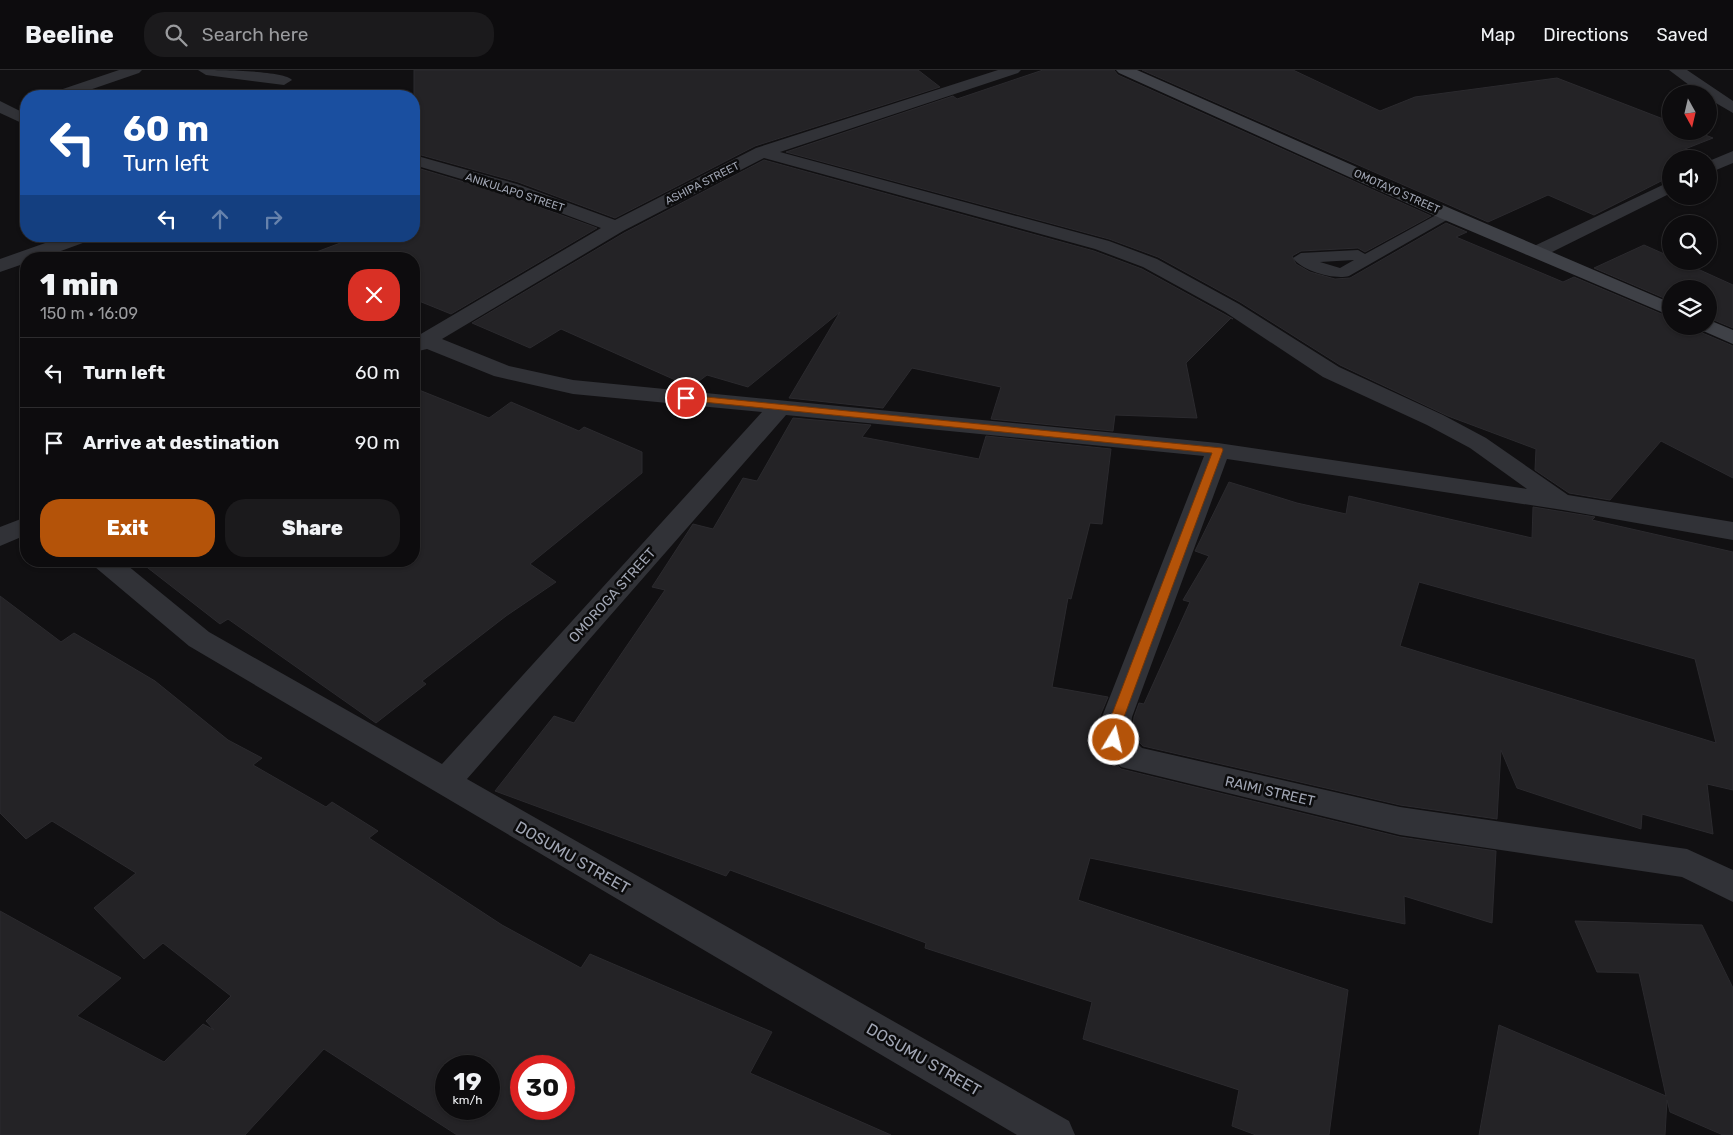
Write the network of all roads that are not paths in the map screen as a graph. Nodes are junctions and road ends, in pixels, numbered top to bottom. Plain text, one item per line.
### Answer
1 (134, 70) edge
2 (206, 70) edge
3 (1013, 70) edge
4 (1124, 70) edge
5 (1677, 70) edge
6 (76, 90) edge
7 (265, 90) edge
8 (20, 106) edge
9 (1733, 108) edge
10 (3, 110) edge
11 (20, 117) edge
12 (762, 152) junction
13 (1733, 156) edge
14 (420, 162) edge
15 (1717, 164) edge
16 (1662, 190) edge
17 (1447, 214) junction
18 (616, 227) junction
19 (67, 242) edge
20 (39, 252) edge
21 (1539, 252) junction
22 (1358, 255) dead end
23 (20, 259) edge
24 (0, 266) edge
25 (1662, 306) edge
26 (1717, 330) edge
27 (1733, 338) edge
28 (420, 344) edge
29 (780, 407) junction
30 (1218, 450) junction
31 (1563, 502) junction
32 (20, 528) edge
33 (1733, 531) edge
34 (0, 537) edge
35 (111, 567) edge
36 (444, 783) junction
37 (1733, 887) edge
38 (1055, 1135) edge

1 - 6 street
2 - 7 street
3 - 12 street, ASHIPA STREET
4 - 17 street, OMOTAYO STREET
5 - 9 street
8 - 10 street
10 - 11 street
12 - 18 street, ASHIPA STREET
12 - 31 street
13 - 15 street
14 - 18 street, ANIKULAPO STREET
16 - 21 street
17 - 21 street, OMOTAYO STREET
17 - 22 lane
18 - 28 street, ASHIPA STREET
19 - 20 street
21 - 25 street, OMOTAYO STREET
23 - 24 street
26 - 27 street
28 - 29 street
29 - 30 street
29 - 36 street, OMOROGA STREET
30 - 31 street
30 - 37 street, RAIMI STREET
31 - 33 street
32 - 34 street
35 - 36 street, DOSUMU STREET
36 - 38 street, DOSUMU STREET

